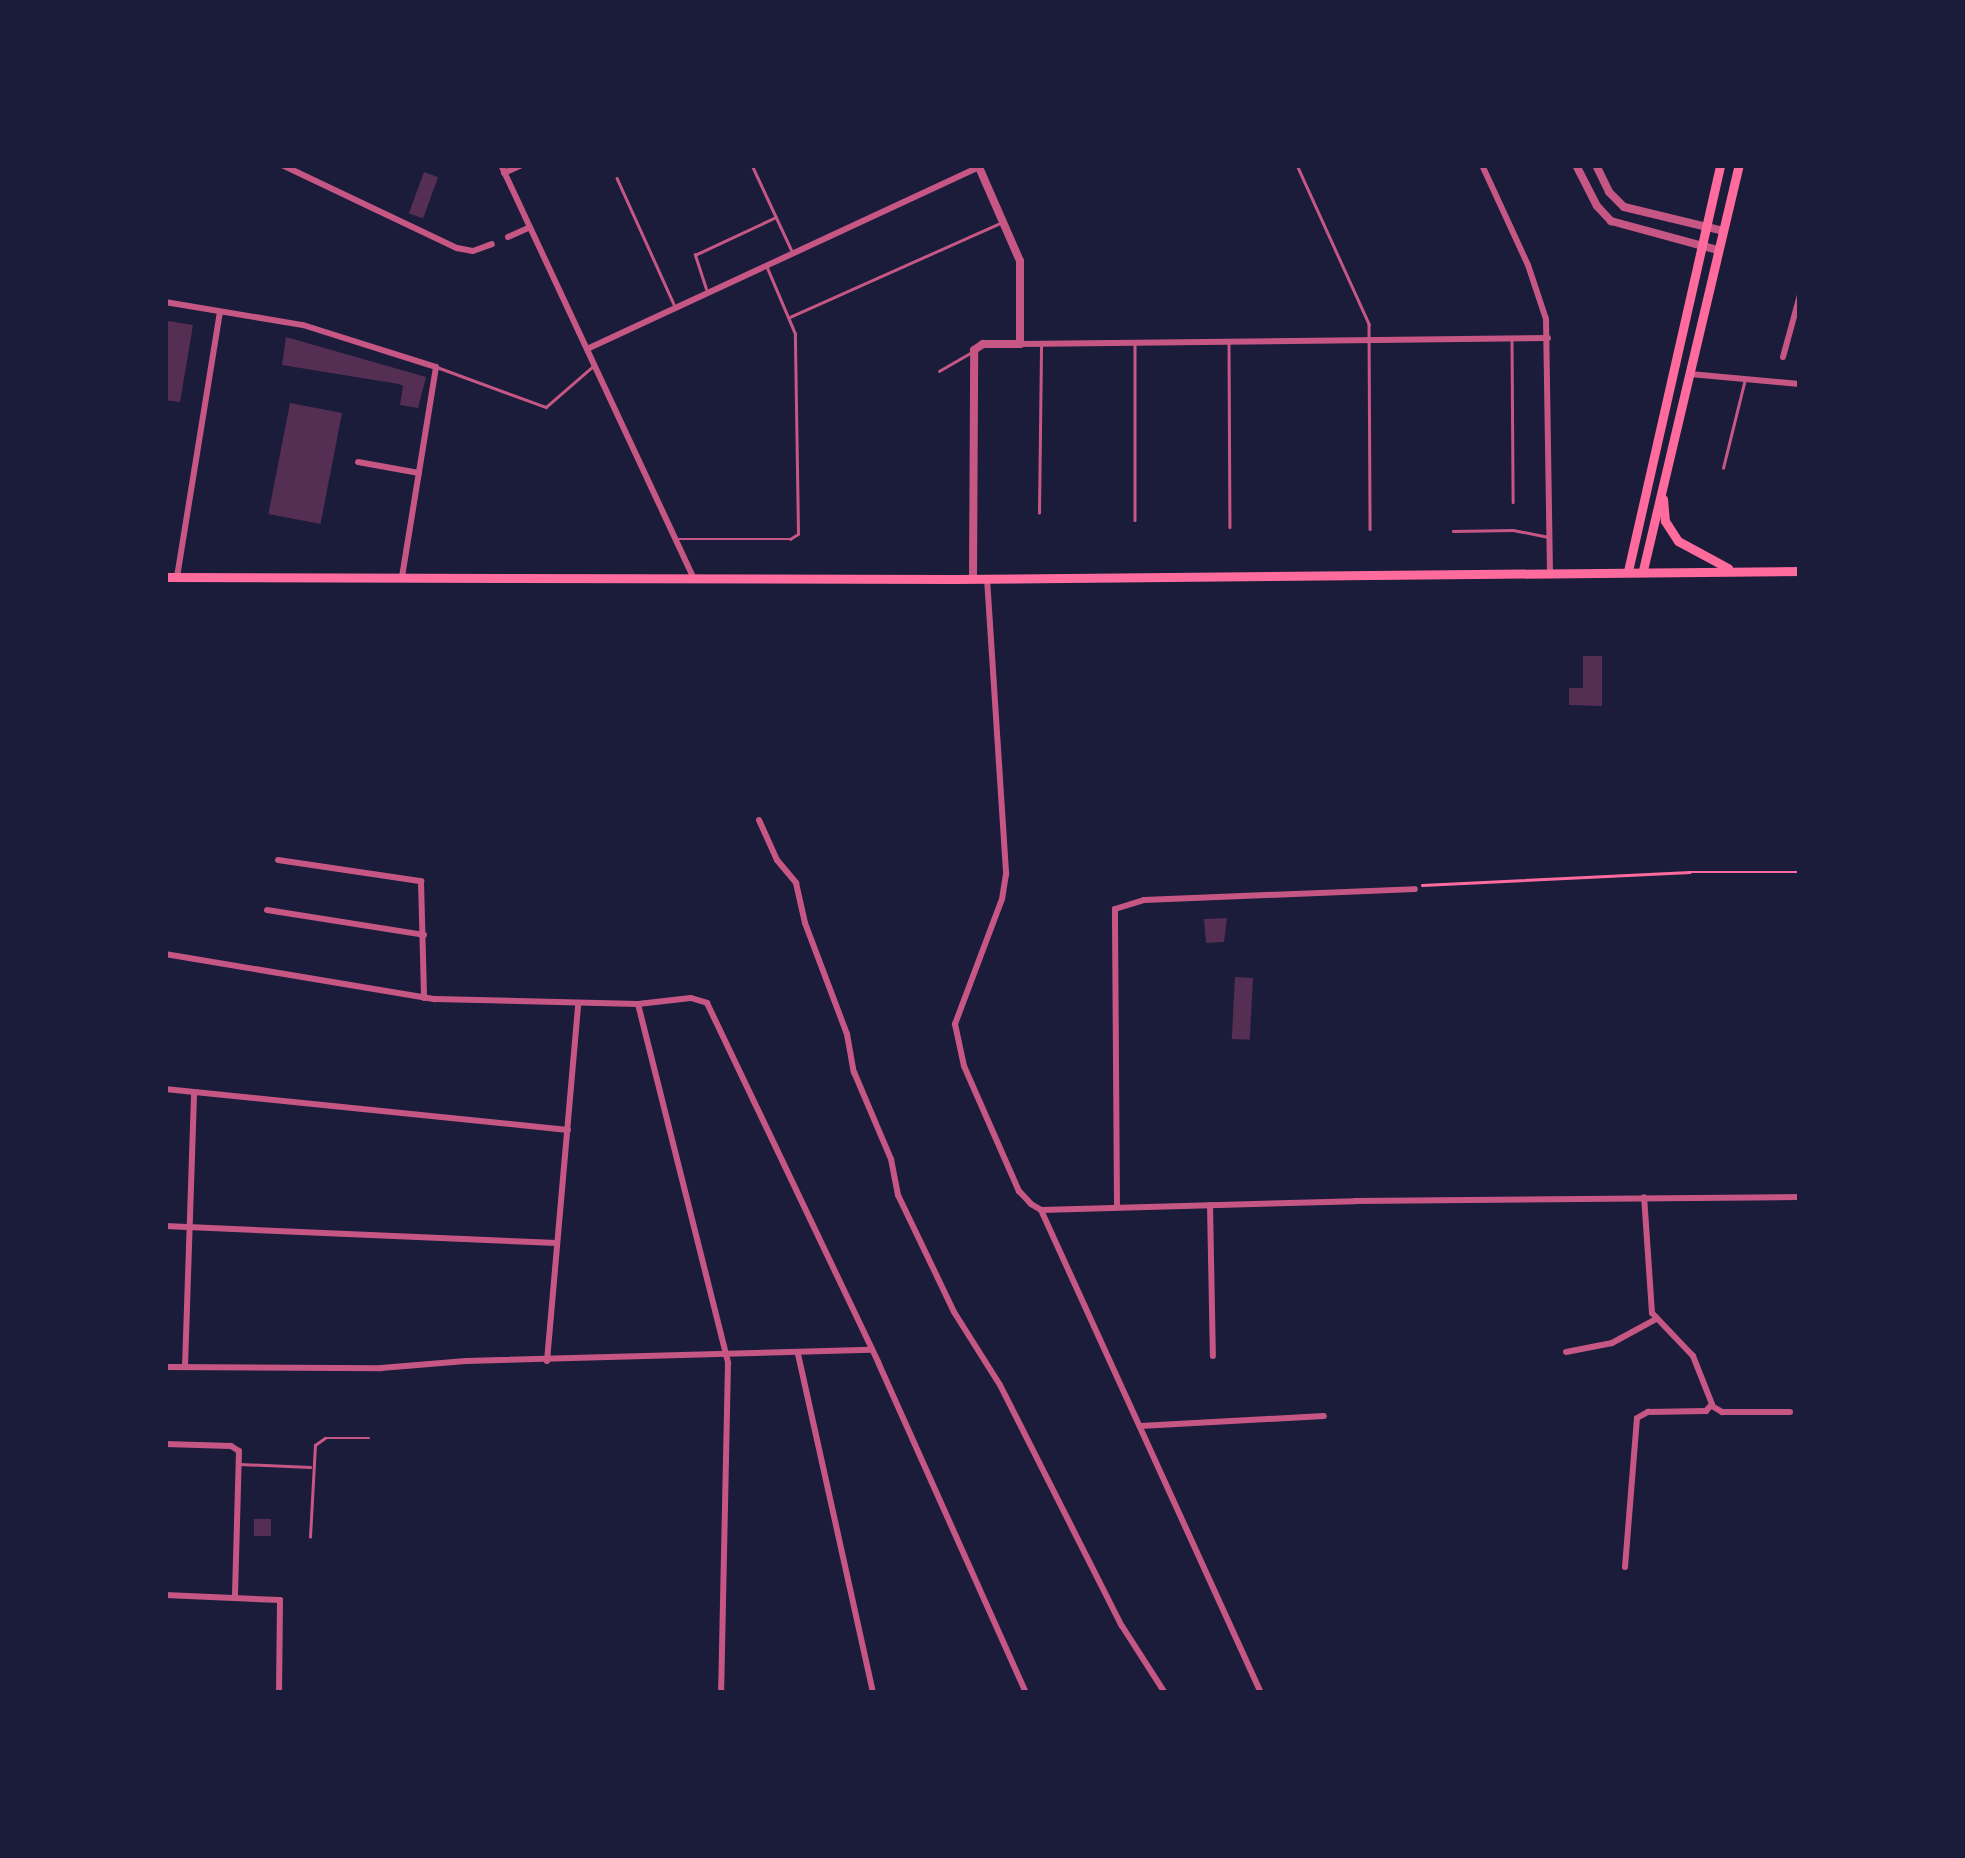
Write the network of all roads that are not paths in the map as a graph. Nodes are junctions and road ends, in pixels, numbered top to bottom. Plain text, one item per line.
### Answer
1 (282, 165) edge
2 (522, 165) edge
3 (752, 165) edge
4 (1297, 165) edge
5 (1482, 165) edge
6 (1576, 165) edge
7 (1596, 165) edge
8 (1720, 165) edge
9 (1740, 165) edge
10 (980, 166) edge
11 (503, 169) edge
12 (617, 178) dead end
13 (776, 217) junction
14 (1003, 221) junction
15 (1705, 226) junction
16 (530, 227) junction
17 (1722, 231) junction
18 (508, 237) dead end
19 (492, 244) dead end
20 (1701, 246) junction
21 (1718, 250) junction
22 (794, 255) junction
23 (767, 268) junction
24 (709, 295) junction
25 (1800, 298) edge
26 (165, 302) edge
27 (676, 310) junction
28 (220, 312) junction
29 (789, 318) junction
30 (1548, 338) junction
31 (1512, 339) junction
32 (1371, 340) junction
33 (1229, 342) junction
34 (1135, 343) junction
35 (1020, 344) junction
36 (1041, 344) junction
37 (588, 349) junction
38 (974, 350) junction
39 (1783, 357) dead end
40 (595, 365) junction
41 (436, 367) junction
42 (939, 371) dead end
43 (1689, 374) junction
44 (1745, 382) junction
45 (1800, 384) edge
46 (358, 462) dead end
47 (1722, 468) dead end
48 (419, 474) junction
49 (1663, 486) junction
50 (1512, 502) dead end
51 (1039, 513) dead end
52 (1136, 520) dead end
53 (1513, 522) dead end
54 (1230, 528) dead end
55 (1370, 529) dead end
56 (1513, 530) junction
57 (1453, 531) dead end
58 (1550, 537) junction
59 (676, 539) junction
60 (1642, 570) junction
61 (1628, 571) junction
62 (1734, 571) junction
63 (1800, 571) edge
64 (1550, 573) junction
65 (171, 577) edge
66 (973, 578) junction
67 (987, 578) junction
68 (402, 579) junction
69 (694, 580) junction
70 (759, 820) dead end
71 (278, 860) dead end
72 (1416, 887) road end
73 (267, 910) dead end
74 (424, 935) junction
75 (165, 954) edge
76 (424, 998) junction
77 (578, 1004) junction
78 (638, 1004) junction
79 (165, 1089) edge
80 (194, 1092) junction
81 (568, 1130) junction
82 (1644, 1197) junction
83 (1800, 1197) edge
84 (1210, 1205) junction
85 (1117, 1206) junction
86 (1042, 1210) junction
87 (165, 1226) edge
88 (186, 1227) junction
89 (557, 1243) junction
90 (1656, 1318) junction
91 (871, 1350) junction
92 (1566, 1352) dead end
93 (798, 1354) junction
94 (1212, 1356) dead end
95 (726, 1357) junction
96 (547, 1361) junction
97 (165, 1367) edge
98 (184, 1367) junction
99 (1712, 1406) junction
100 (1790, 1412) dead end
101 (1324, 1416) dead end
102 (1140, 1426) junction
103 (368, 1438) dead end
104 (165, 1444) edge
105 (240, 1464) junction
106 (312, 1467) junction
107 (310, 1537) dead end
108 (1625, 1568) dead end
109 (165, 1594) edge
110 (234, 1596) junction
111 (279, 1693) edge
112 (721, 1693) edge
113 (873, 1693) edge
114 (1026, 1693) edge
115 (1165, 1693) edge
116 (1261, 1693) edge

1 - 19 street
2 - 11 street
3 - 13 lane
4 - 32 lane
5 - 30 street
6 - 20 street
7 - 15 street
8 - 15 main road
9 - 17 main road
10 - 14 street
10 - 22 street
11 - 16 street
12 - 27 lane
13 - 22 lane
13 - 24 lane
14 - 29 lane
14 - 35 street
15 - 17 street
15 - 20 main road
16 - 18 street
16 - 37 street
17 - 21 main road
20 - 21 street
20 - 61 main road
21 - 43 main road
22 - 23 street
23 - 24 street
23 - 29 lane
24 - 27 street
25 - 39 street
26 - 28 street
27 - 37 street
28 - 41 street
28 - 65 street
29 - 59 lane
30 - 31 street
30 - 58 street
31 - 32 street
31 - 50 lane
32 - 33 street
32 - 55 lane
33 - 34 street
33 - 54 lane
34 - 36 street
34 - 52 lane
35 - 36 street
35 - 38 street
36 - 51 lane
37 - 40 street
38 - 42 lane
38 - 66 street
40 - 41 lane
40 - 59 street
41 - 48 street
43 - 44 street
43 - 49 main road
44 - 45 street
44 - 47 lane
46 - 48 street
48 - 68 street
49 - 60 main road
49 - 62 main road
53 - 56 lane
56 - 57 lane
56 - 58 lane
58 - 64 street
59 - 69 street
60 - 61 main road
60 - 62 main road
61 - 64 main road
62 - 63 main road
64 - 67 main road
65 - 68 main road
66 - 67 main road
66 - 69 main road
67 - 86 street
68 - 69 main road
70 - 115 street
71 - 74 street
72 - 85 street
73 - 74 street
74 - 76 street
75 - 76 street
76 - 77 street
77 - 78 street
77 - 81 street
78 - 91 street
78 - 95 street
79 - 80 street
80 - 81 street
80 - 88 street
81 - 89 street
82 - 83 street
82 - 84 street
82 - 90 street
84 - 85 street
84 - 94 street
85 - 86 street
86 - 102 street
87 - 88 street
88 - 89 street
88 - 98 street
89 - 96 street
90 - 92 street
90 - 99 street
91 - 93 street
91 - 114 street
93 - 95 street
93 - 113 street
95 - 96 street
95 - 112 street
96 - 98 street
97 - 98 street
99 - 100 street
99 - 108 street
101 - 102 street
102 - 116 street
103 - 106 lane
104 - 105 street
105 - 106 lane
105 - 110 street
106 - 107 lane
109 - 110 street
110 - 111 street

